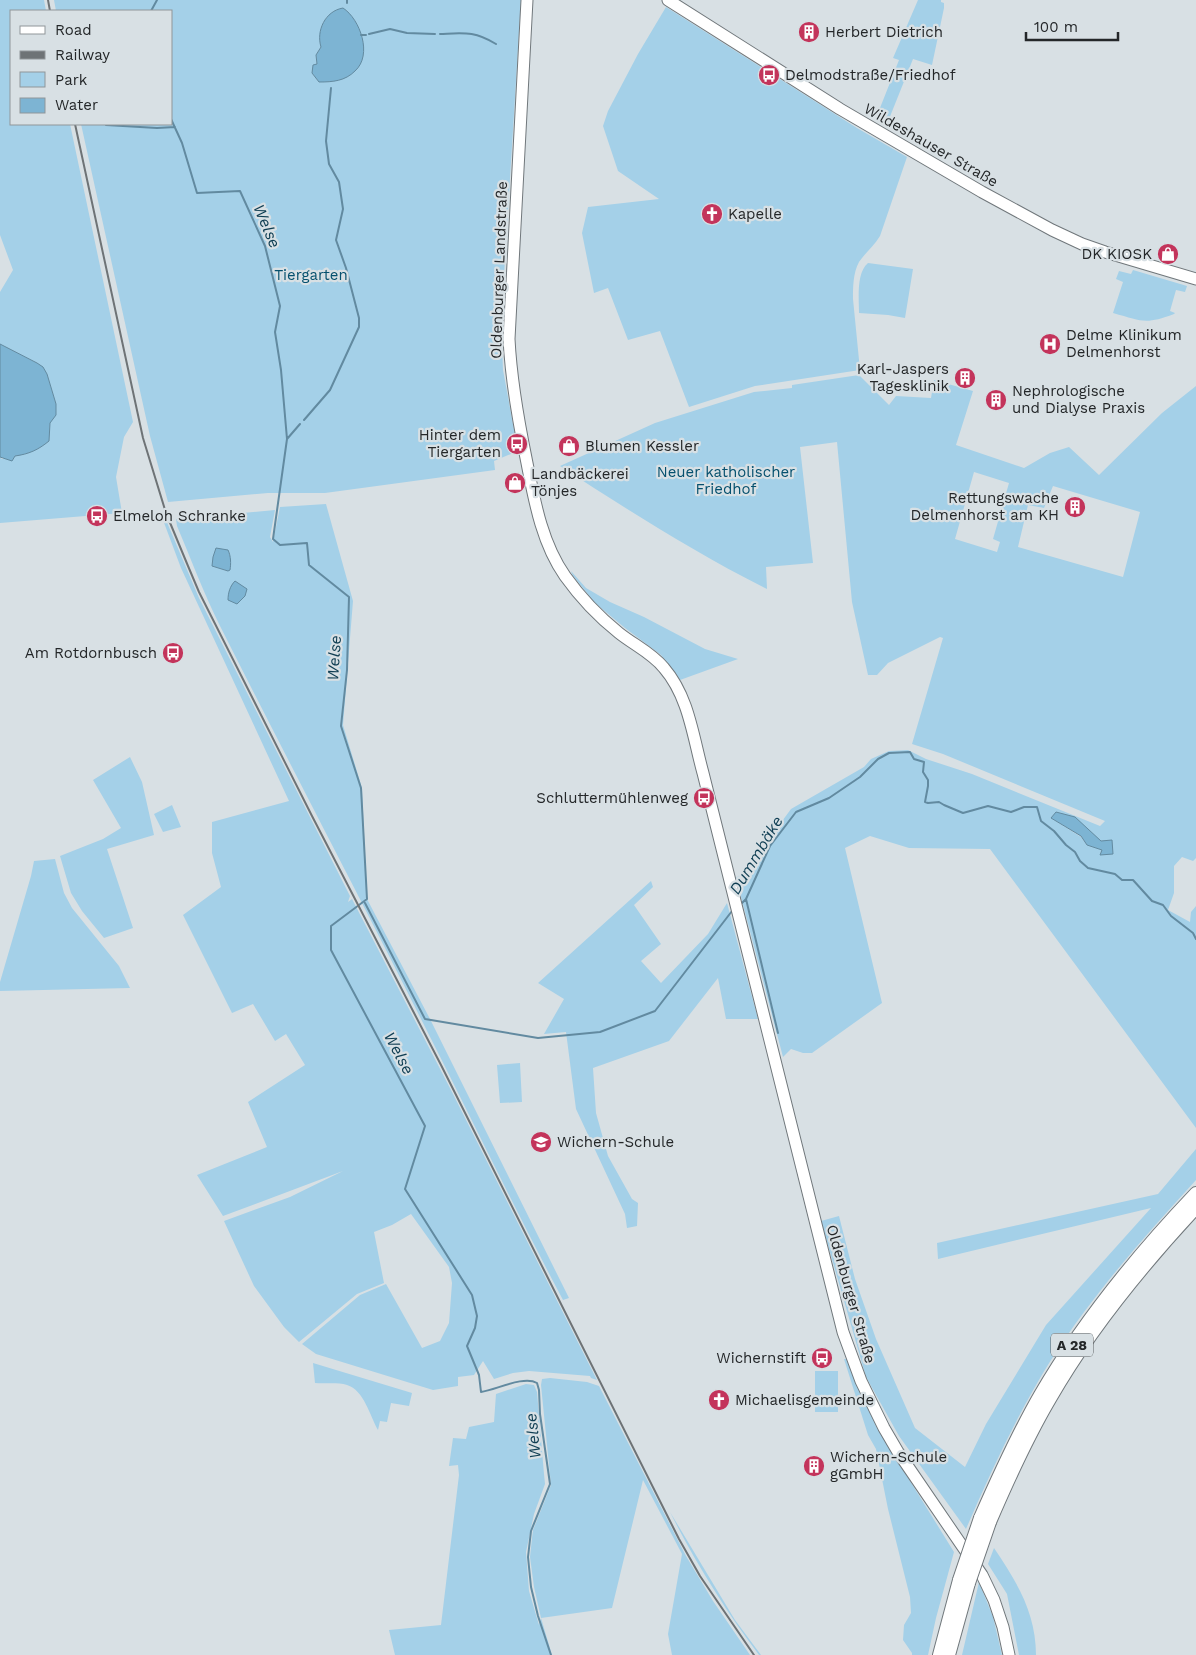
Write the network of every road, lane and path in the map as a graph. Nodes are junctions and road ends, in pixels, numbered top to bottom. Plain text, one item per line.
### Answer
1 (527, 0) edge
2 (668, 0) edge
3 (1196, 279) edge
4 (736, 904) joint
5 (1196, 1193) edge
6 (1196, 1208) edge
7 (985, 1520) junction
8 (964, 1582) junction
9 (939, 1655) edge
10 (949, 1655) edge
11 (1008, 1655) edge

1 - 4 main road, Oldenburger Landstraße
2 - 3 main road, Wildeshauser Straße
4 - 11 main road, Oldenburger Straße
5 - 7 highway, A 28
6 - 7 highway, A 28
7 - 8 highway, A 28, bridge
8 - 9 highway, A 28
8 - 10 highway, A 28

